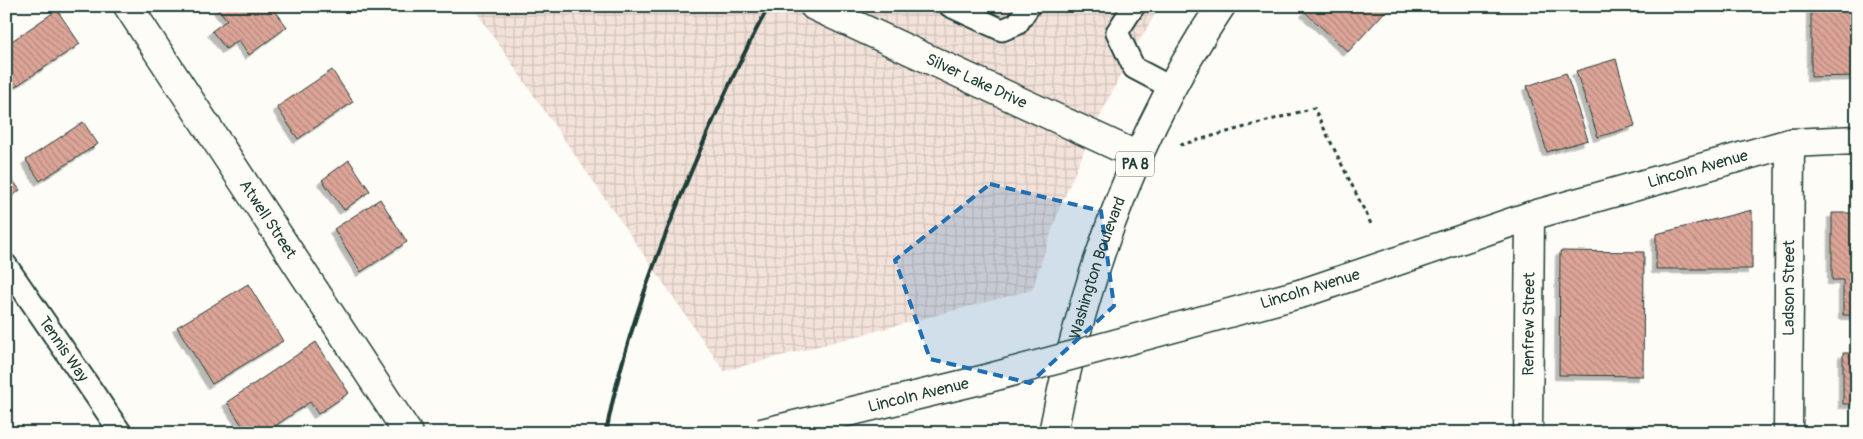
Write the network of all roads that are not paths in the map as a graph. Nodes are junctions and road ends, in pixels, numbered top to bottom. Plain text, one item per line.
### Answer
1 (128, 6) edge
2 (814, 6) edge
3 (950, 6) edge
4 (1029, 6) edge
5 (1134, 6) edge
6 (1221, 6) edge
7 (1172, 88) junction
8 (1857, 140) edge
9 (1790, 143) junction
10 (1138, 156) junction
11 (1530, 216) junction
12 (6, 265) edge
13 (121, 433) edge
14 (408, 433) edge
15 (760, 433) edge
16 (1054, 433) edge
17 (1528, 433) edge
18 (1788, 433) edge

1 - 14 main road, Atwell Street
2 - 10 main road, Silver Lake Drive
3 - 4 lane
5 - 7 lane
6 - 7 main road, Washington Boulevard / PA 8
7 - 10 main road, Washington Boulevard / PA 8
8 - 9 main road, Lincoln Avenue
9 - 11 main road, Lincoln Avenue
9 - 18 main road, Ladson Street
10 - 16 main road, Washington Boulevard / PA 8
11 - 15 main road, Lincoln Avenue, bridge
11 - 17 main road, Renfrew Street
12 - 13 lane, Tennis Way

